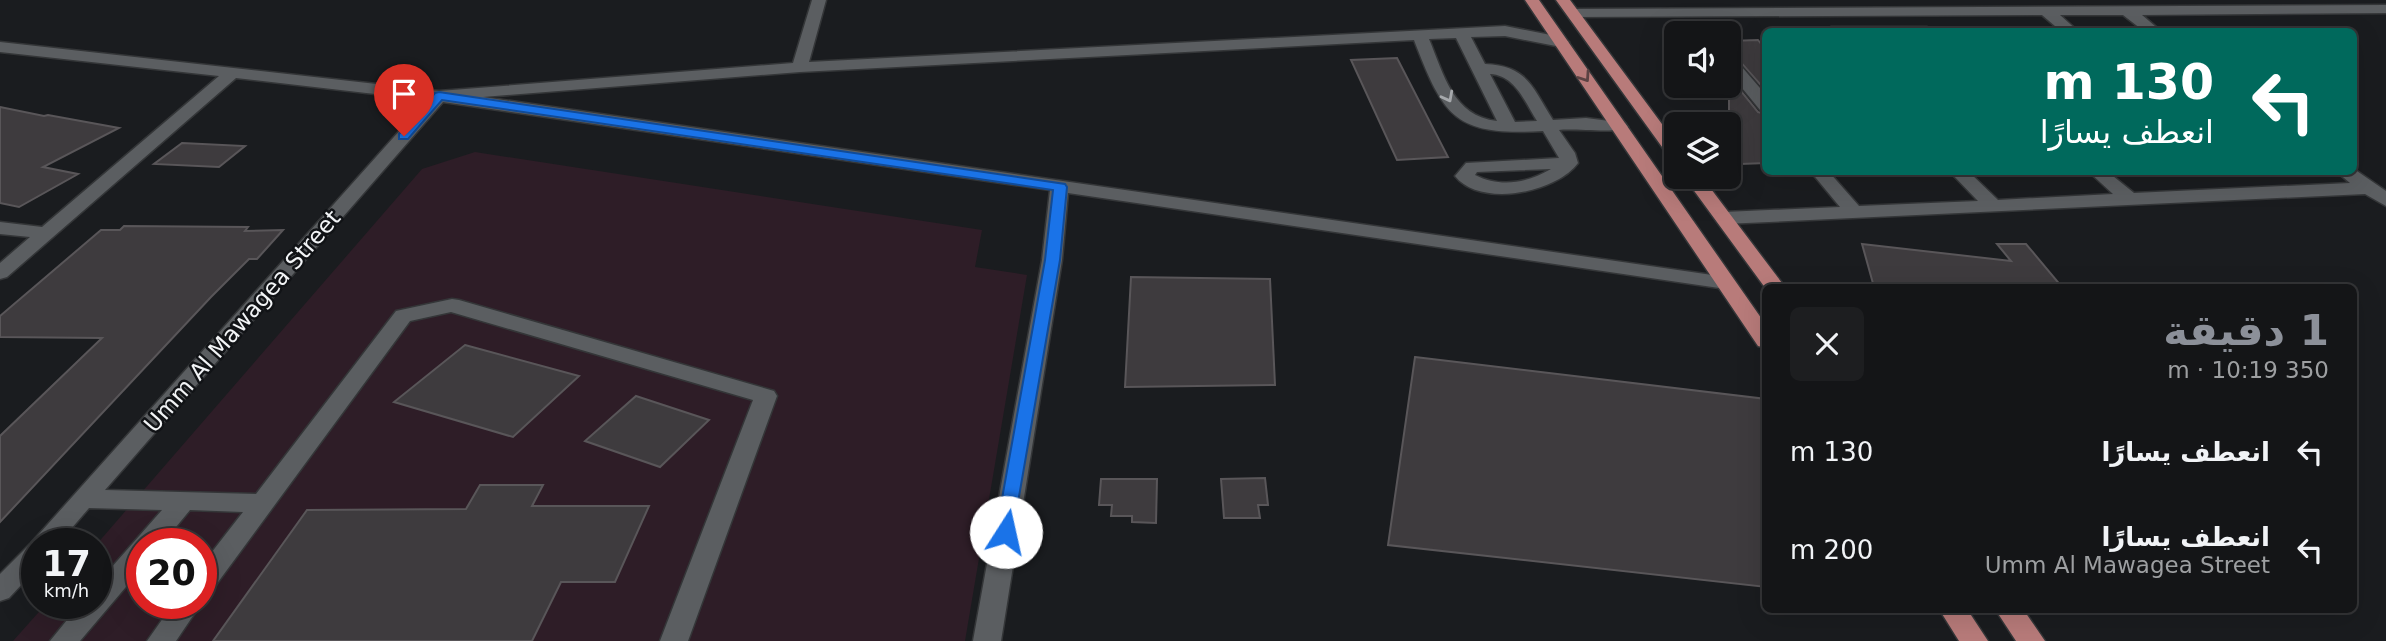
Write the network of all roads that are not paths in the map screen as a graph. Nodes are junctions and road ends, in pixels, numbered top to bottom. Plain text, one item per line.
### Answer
1 (819, 0) edge
2 (1701, 0) edge
3 (2198, 0) edge
4 (1536, 6) edge
5 (1568, 7) edge
6 (2212, 9) junction
7 (2386, 9) edge
8 (2045, 10) junction
9 (2126, 10) junction
10 (1712, 12) junction
11 (2067, 28) edge
12 (2150, 28) edge
13 (1504, 31) junction
14 (1461, 33) junction
15 (1420, 35) junction
16 (1561, 42) junction
17 (0, 47) edge
18 (800, 67) junction
19 (1480, 69) junction
20 (231, 74) junction
21 (1741, 76) edge
22 (439, 96) junction
23 (1762, 101) edge
24 (1547, 125) junction
25 (1509, 127) junction
26 (1619, 127) junction
27 (1664, 138) edge
28 (1569, 163) dead end
29 (1823, 175) edge
30 (1962, 175) edge
31 (2102, 175) edge
32 (2350, 175) edge
33 (1060, 187) junction
34 (2368, 188) junction
35 (1702, 189) edge
36 (2130, 199) junction
37 (2386, 200) edge
38 (1993, 205) junction
39 (1854, 212) junction
40 (1724, 218) junction
41 (0, 228) edge
42 (43, 233) junction
43 (0, 273) edge
44 (1726, 283) junction
45 (1773, 284) edge
46 (1762, 335) edge
47 (85, 499) junction
48 (184, 500) junction
49 (263, 503) junction
50 (58, 528) edge
51 (160, 528) edge
52 (217, 565) edge
53 (21, 568) edge
54 (126, 568) edge
55 (112, 585) edge
56 (0, 591) edge
57 (1955, 613) edge
58 (2011, 613) edge
59 (83, 619) edge
60 (177, 619) edge
61 (64, 641) edge
62 (161, 641) edge
63 (674, 641) edge
64 (987, 641) edge
65 (1974, 641) edge
66 (2031, 641) edge

1 - 18 street
2 - 10 street
3 - 6 street
4 - 13 street
4 - 16 main road
5 - 10 street
5 - 27 main road
6 - 7 street
6 - 9 street
8 - 9 street
8 - 10 street
8 - 11 street
9 - 12 street
13 - 14 street
13 - 16 street
14 - 15 street
14 - 19 street
15 - 18 street
15 -> 25 street
16 -> 26 main road
17 - 20 street
18 - 22 street
19 - 24 street
19 - 25 street
20 - 22 street
20 - 42 street
21 - 23 street
22 - 33 street
22 - 47 street, Umm Al Mawagea Street
24 - 25 street
24 - 26 street
24 - 28 street
26 - 44 main road
29 - 39 street
30 - 38 street
31 - 36 street
32 - 34 street
33 - 44 street
33 - 64 street
34 - 36 street
34 - 37 street
35 - 40 main road
36 - 38 street
38 - 39 street
39 - 40 street
40 - 45 main road
41 - 42 street
42 - 43 street
44 - 46 main road
47 - 48 street
47 - 50 street, Umm Al Mawagea Street
48 - 49 street
48 - 51 street
49 - 52 street
49 - 63 street
53 - 56 street
54 - 55 street
57 - 65 main road
58 - 66 main road
59 - 61 street
60 - 62 street

